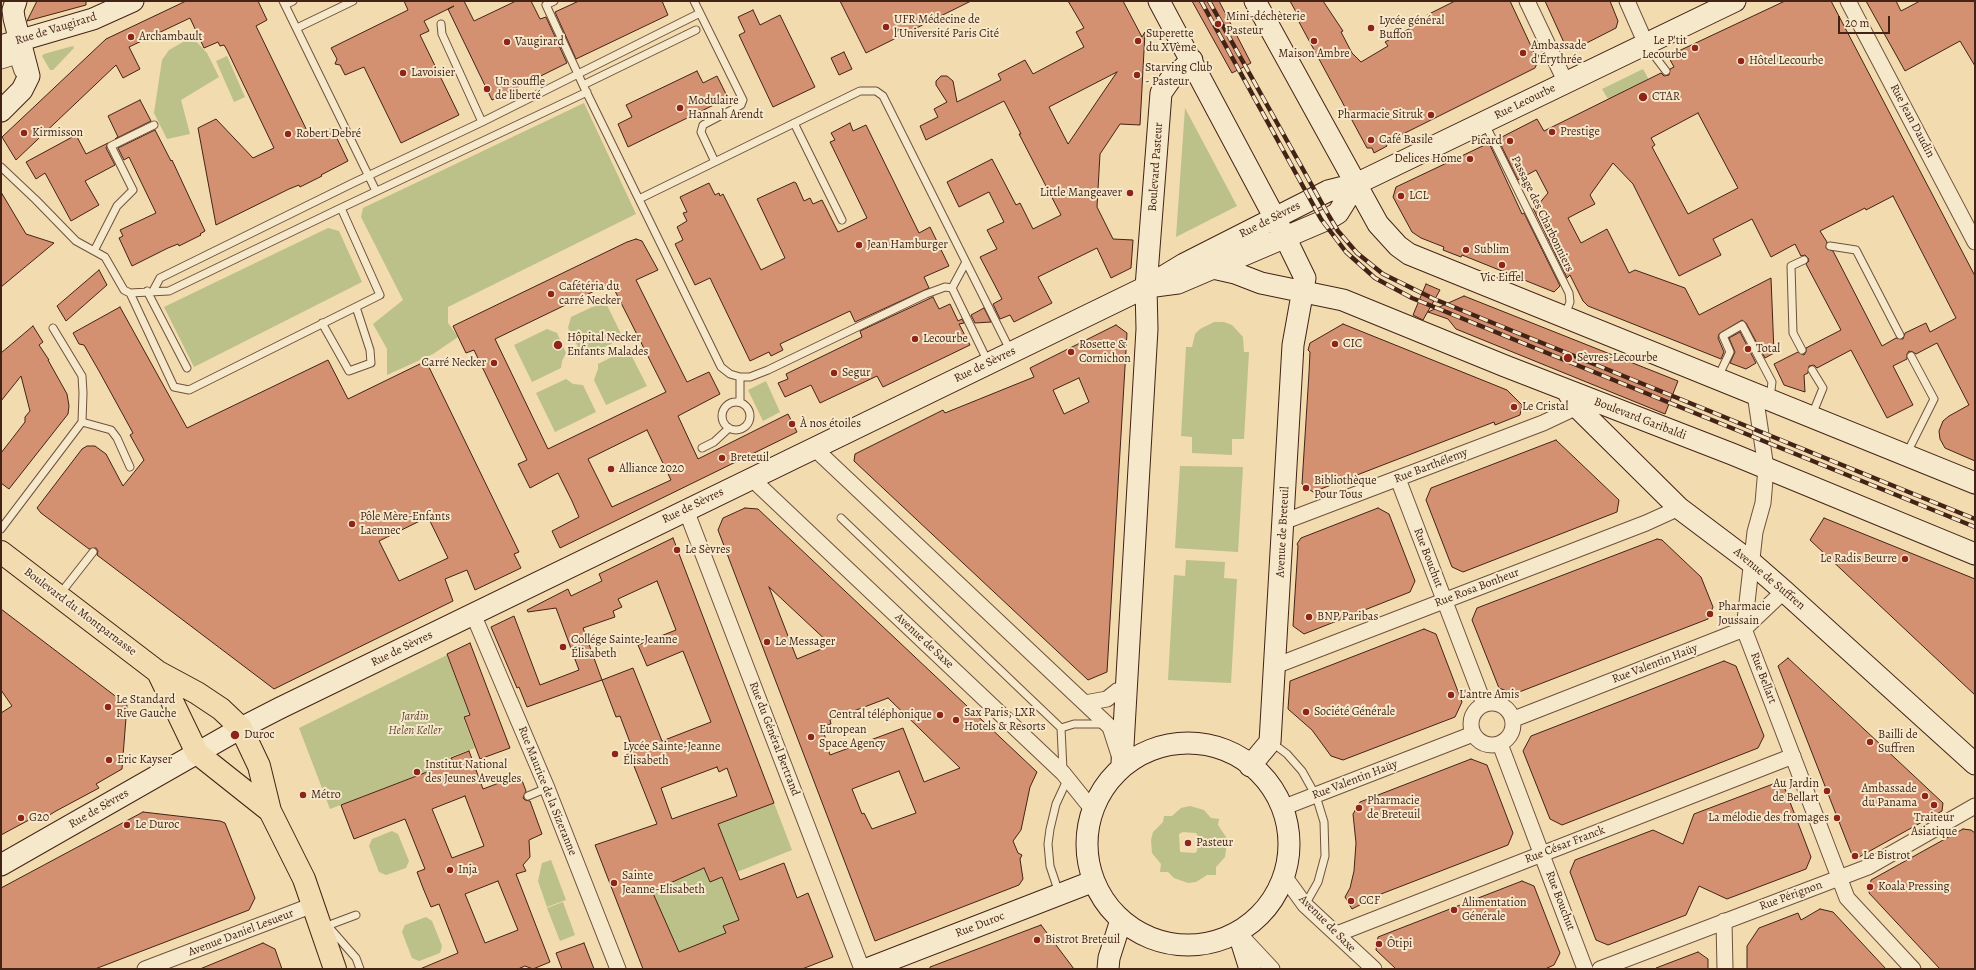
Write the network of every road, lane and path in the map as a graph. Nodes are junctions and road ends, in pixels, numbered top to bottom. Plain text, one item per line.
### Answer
1 (16, 1) edge
2 (133, 1) edge
3 (293, 1) edge
4 (353, 1) edge
5 (554, 1) edge
6 (694, 1) edge
7 (1160, 1) edge
8 (1256, 1) edge
9 (1527, 1) edge
10 (1627, 1) edge
11 (1848, 1) edge
12 (284, 3) edge
13 (545, 3) edge
14 (1724, 4) edge
15 (700, 13) junction
16 (441, 24) dead end
17 (296, 28) junction
18 (696, 30) dead end
19 (11, 43) edge
20 (1646, 44) junction
21 (1192, 60) junction
22 (1, 61) edge
23 (1666, 71) dead end
24 (578, 73) junction
25 (1566, 83) junction
26 (583, 85) junction
27 (587, 92) junction
28 (1, 97) edge
29 (1, 111) edge
30 (482, 122) junction
31 (1484, 122) junction
32 (794, 123) junction
33 (154, 125) dead end
34 (715, 162) junction
35 (1, 168) edge
36 (369, 175) junction
37 (1356, 184) junction
38 (376, 191) junction
39 (639, 199) junction
40 (340, 208) junction
41 (1275, 217) junction
42 (842, 220) dead end
43 (1285, 237) junction
44 (1975, 242) edge
45 (1830, 246) dead end
46 (94, 251) junction
47 (1804, 260) dead end
48 (966, 262) junction
49 (1213, 268) junction
50 (1146, 286) junction
51 (952, 288) junction
52 (150, 291) junction
53 (1302, 292) junction
54 (130, 293) junction
55 (356, 307) junction
56 (1564, 317) junction
57 (322, 323) junction
58 (53, 328) dead end
59 (1900, 335) dead end
60 (1802, 350) dead end
61 (1011, 352) junction
62 (1911, 356) dead end
63 (989, 363) junction
64 (187, 368) dead end
65 (1812, 370) dead end
66 (740, 377) junction
67 (1717, 379) junction
68 (1763, 397) junction
69 (1572, 399) junction
70 (740, 401) junction
71 (1811, 417) junction
72 (82, 422) junction
73 (729, 428) junction
74 (702, 448) dead end
75 (814, 448) junction
76 (1906, 455) junction
77 (130, 467) dead end
78 (1766, 468) junction
79 (751, 478) junction
80 (1398, 479) junction
81 (1975, 483) edge
82 (1679, 508) junction
83 (686, 510) junction
84 (841, 518) dead end
85 (1283, 522) junction
86 (1, 529) edge
87 (1, 552) edge
88 (93, 552) dead end
89 (1975, 554) edge
90 (1752, 563) junction
91 (1784, 591) junction
92 (59, 596) junction
93 (1444, 600) junction
94 (473, 614) junction
95 (1744, 629) junction
96 (1275, 666) junction
97 (158, 672) junction
98 (1127, 688) junction
99 (1085, 703) junction
100 (1484, 704) junction
101 (1514, 719) junction
102 (1106, 724) junction
103 (241, 728) junction
104 (1060, 728) junction
105 (1473, 734) junction
106 (1270, 742) junction
107 (1500, 744) junction
108 (198, 753) junction
109 (1793, 756) junction
110 (1122, 763) junction
111 (1975, 764) edge
112 (1250, 766) junction
113 (1065, 775) junction
114 (547, 788) junction
115 (528, 796) dead end
116 (1316, 796) junction
117 (1975, 806) edge
118 (1282, 808) junction
119 (1092, 809) junction
120 (270, 811) junction
121 (1542, 854) junction
122 (1, 865) edge
123 (1284, 876) junction
124 (1840, 878) junction
125 (1094, 881) junction
126 (1060, 894) junction
127 (1305, 905) junction
128 (313, 906) junction
129 (356, 915) dead end
130 (1121, 920) junction
131 (1724, 921) junction
132 (324, 926) junction
133 (1239, 934) junction
134 (1337, 934) junction
135 (145, 969) edge
136 (335, 969) edge
137 (360, 969) edge
138 (618, 969) edge
139 (862, 969) edge
140 (867, 969) edge
141 (1108, 969) edge
142 (1250, 969) edge
143 (1272, 969) edge
144 (1374, 969) edge
145 (1585, 969) edge
146 (1600, 969) edge
147 (1725, 969) edge
148 (1913, 969) edge

1 - 19 main road
2 - 19 main road, Rue de Vaugirard
3 - 12 lane
4 - 17 lane
5 - 13 lane
6 - 15 lane
7 - 21 main road
8 - 37 main road
9 - 25 street
10 - 20 street
11 - 44 street, Rue Jean Daudin
12 - 17 lane
13 - 24 lane
14 - 20 main road, Rue Lecourbe
15 - 24 lane
15 - 34 lane
16 - 30 lane
17 - 36 lane
18 - 26 lane
19 - 29 main road
20 - 23 lane
20 - 25 main road, Rue Lecourbe
21 - 41 main road
21 - 50 main road, Boulevard Pasteur
22 - 28 street
24 - 26 lane
24 - 30 lane
25 - 31 main road, Rue Lecourbe
26 - 27 lane
27 - 38 lane
27 - 39 lane
30 - 36 lane
31 - 37 main road, Rue Lecourbe
31 - 56 lane, Passage des Charbonniers
32 - 34 lane
32 - 42 lane
32 - 48 lane
33 - 46 lane
34 - 39 lane
35 - 46 lane
36 - 38 lane
36 - 52 lane
37 - 41 main road, Rue de Sèvres
37 - 43 main road, Rue de Sèvres
37 - 56 main road
38 - 40 lane
39 - 66 lane
40 - 52 lane
40 - 55 lane
41 - 43 main road
41 - 50 main road, Rue de Sèvres
43 - 49 main road, Rue de Sèvres
43 - 53 main road
45 - 59 lane
46 - 54 lane
47 - 60 lane
48 - 51 lane
48 - 61 lane
49 - 50 main road, Rue de Sèvres
49 - 53 main road, Boulevard Garibaldi
50 - 61 main road, Rue de Sèvres
50 - 98 main road
51 - 63 lane
51 - 66 lane
52 - 54 lane
52 - 64 lane
53 - 69 main road, Boulevard Garibaldi
53 - 85 main road, Avenue de Breteuil
54 - 57 lane
55 - 57 lane
55 - 57 lane
56 - 67 main road
58 - 72 lane
61 - 63 main road, Rue de Sèvres
62 - 76 lane
63 - 75 main road, Rue de Sèvres
65 - 71 lane
66 - 70 lane
67 - 68 main road
67 - 68 lane
68 - 71 main road
68 - 78 street, Rue Bellart
69 - 78 main road, Boulevard Garibaldi
69 - 80 street, Rue Barthélemy
69 - 82 main road, Avenue de Suffren
70 - 73 lane
70 - 73 lane
71 - 76 main road
72 - 77 lane
72 - 86 lane
73 - 74 lane
75 - 79 main road, Rue de Sèvres
75 - 99 street
76 - 81 main road
78 - 89 main road, Boulevard Garibaldi
78 - 90 street, Rue Bellart
79 - 83 main road, Rue de Sèvres
79 - 113 street, Avenue de Saxe
80 - 85 street, Rue Barthélemy
80 - 93 street, Rue Bouchut
82 - 90 main road, Avenue de Suffren
82 - 93 street, Rue Rosa Bonheur
83 - 94 main road, Rue de Sèvres
83 - 139 street, Rue du Général Bertrand
84 - 104 lane
85 - 96 main road, Avenue de Breteuil
87 - 92 main road, Boulevard du Montparnasse
88 - 92 lane
90 - 91 main road, Avenue de Suffren
90 - 95 street, Rue Bellart
91 - 95 street, Rue Valentin Haüy
91 - 111 main road, Avenue de Suffren
92 - 97 main road, Boulevard du Montparnasse
93 - 96 street, Rue Rosa Bonheur
93 - 100 street, Rue Bouchut
94 - 103 main road, Rue de Sèvres
94 - 114 street, Rue Maurice de la Sizeranne
95 - 101 street, Rue Valentin Haüy
95 - 109 street, Rue Bellart
96 - 106 main road, Avenue de Breteuil
97 - 103 main road, Boulevard du Montparnasse
97 - 108 main road, Boulevard du Montparnasse
98 - 99 street
98 - 110 main road
99 - 102 street
100 - 101 street
100 - 105 street
101 - 107 street
102 - 104 lane
102 - 110 street
103 - 108 main road, Rue de Sèvres
103 - 120 main road
104 - 113 lane
105 - 107 street
105 - 116 street, Rue Valentin Haüy
106 - 112 main road
106 - 116 lane
107 - 121 street, Rue Bouchut
108 - 120 main road
108 - 122 main road, Rue de Sèvres
109 - 121 street, Rue César Franck
109 - 124 street, Rue Bellart
110 - 112 main road
110 - 119 main road
112 - 118 main road
113 - 119 street, Avenue de Saxe
113 - 126 lane
114 - 115 lane
114 - 138 street, Rue Maurice de la Sizeranne
116 - 118 street, Rue Valentin Haüy
116 - 127 lane
117 - 124 street, Rue Pérignon
118 - 123 main road
119 - 125 main road
120 - 128 main road
121 - 134 street, Rue César Franck
121 - 145 street, Rue Bouchut
123 - 127 street, Avenue de Saxe
123 - 133 main road
124 - 131 street, Rue Pérignon
124 - 148 street, Rue Bellart
125 - 126 main road, Rue Duroc
125 - 130 main road
126 - 140 main road, Rue Duroc
127 - 134 street, Avenue de Saxe
128 - 132 main road
128 - 135 street, Avenue Daniel Lesueur
129 - 132 lane
130 - 133 main road
130 - 141 main road
131 - 146 street, Rue Pérignon
131 - 147 street
132 - 136 main road
132 - 137 lane
133 - 142 main road
133 - 143 street
134 - 144 street, Avenue de Saxe

